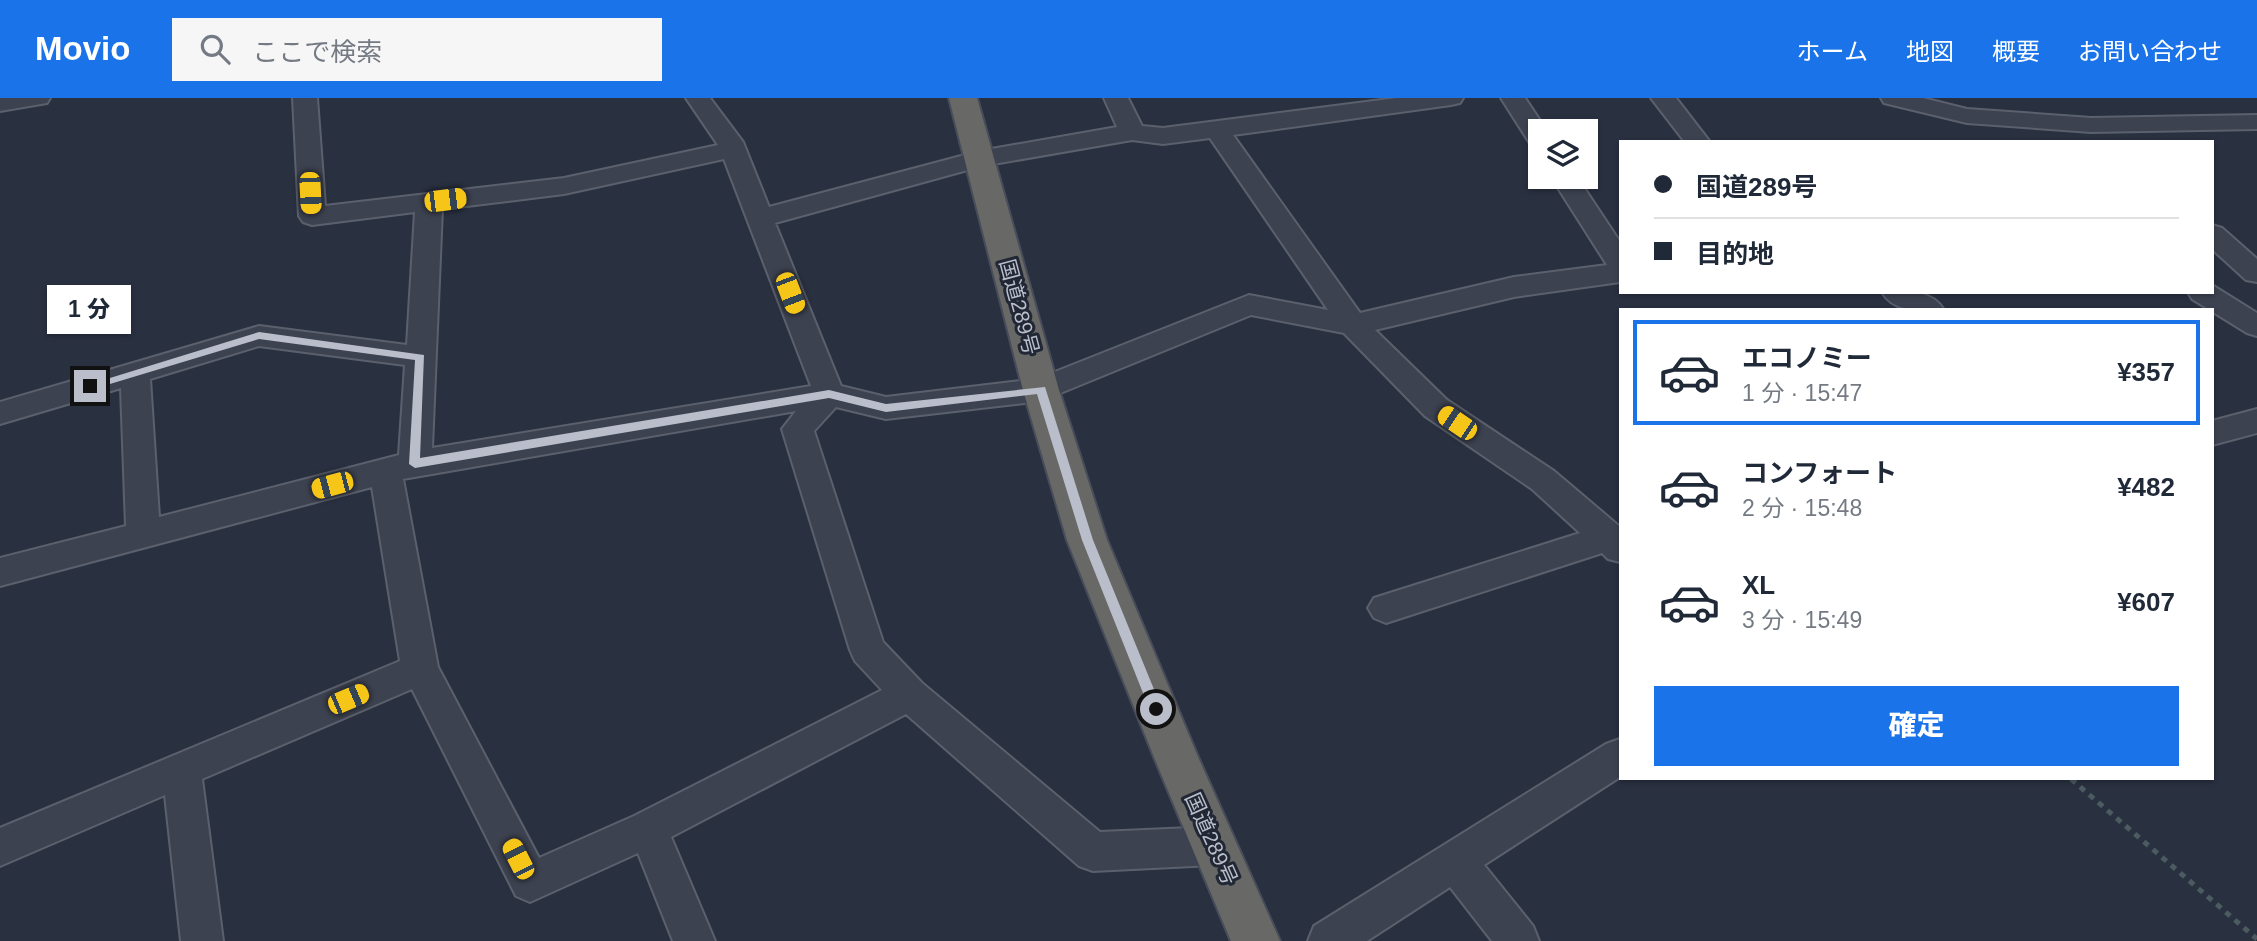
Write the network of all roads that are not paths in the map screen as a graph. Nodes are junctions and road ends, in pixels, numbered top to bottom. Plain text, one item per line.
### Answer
1 (38, 98) edge
2 (305, 98) edge
3 (698, 98) edge
4 (963, 98) edge
5 (1116, 98) edge
6 (1451, 98) edge
7 (1513, 98) edge
8 (1663, 98) edge
9 (1893, 98) edge
10 (0, 104) edge
11 (1528, 121) edge
12 (2257, 122) edge
13 (1217, 130) junction
14 (1132, 132) junction
15 (2100, 133) edge
16 (1696, 140) edge
17 (733, 149) junction
18 (980, 159) junction
19 (1572, 189) edge
20 (429, 202) junction
21 (760, 218) junction
22 (2214, 236) edge
23 (1619, 261) edge
24 (1619, 273) edge
25 (2257, 273) edge
26 (2214, 279) edge
27 (1900, 294) edge
28 (2205, 294) edge
29 (1926, 308) edge
30 (1353, 325) junction
31 (2257, 326) edge
32 (421, 357) junction
33 (135, 373) junction
34 (1041, 390) junction
35 (829, 394) junction
36 (0, 413) edge
37 (2257, 421) edge
38 (2214, 432) edge
39 (400, 467) junction
40 (143, 535) junction
41 (1615, 543) edge
42 (0, 572) edge
43 (1385, 608) dead end
44 (419, 669) junction
45 (909, 694) junction
46 (1619, 757) edge
47 (182, 771) junction
48 (648, 829) junction
49 (1213, 846) junction
50 (0, 847) edge
51 (1454, 860) junction
52 (202, 941) edge
53 (694, 941) edge
54 (1256, 941) edge
55 (1329, 941) edge
56 (1518, 941) edge

1 - 10 street
2 - 20 street
3 - 17 street
4 - 18 highway, 国道289号
5 - 14 street
6 - 13 street
7 - 11 street
8 - 16 street
9 - 15 street
12 - 15 street
13 - 14 street
13 - 30 street
14 - 18 street
17 - 20 street
17 - 21 street
18 - 21 street
18 - 34 highway, 国道289号
19 - 23 street
20 - 32 street
21 - 35 street
22 - 25 street
24 - 30 street
25 - 26 street
27 - 29 street
28 - 31 street
30 - 34 street
30 - 41 street
32 - 33 street
32 - 39 street
33 - 36 street
33 - 40 street
34 - 35 street
34 - 49 highway, 国道289号
35 - 39 street
35 - 45 street
37 - 38 street
39 - 40 street
39 - 44 street
40 - 42 street
41 - 43 street
44 - 47 street
44 - 48 street
45 - 48 street
45 - 49 street
46 - 51 street
47 - 50 street
47 - 52 street
48 - 53 street
49 - 54 highway, 国道289号
51 - 55 street
51 - 56 street

